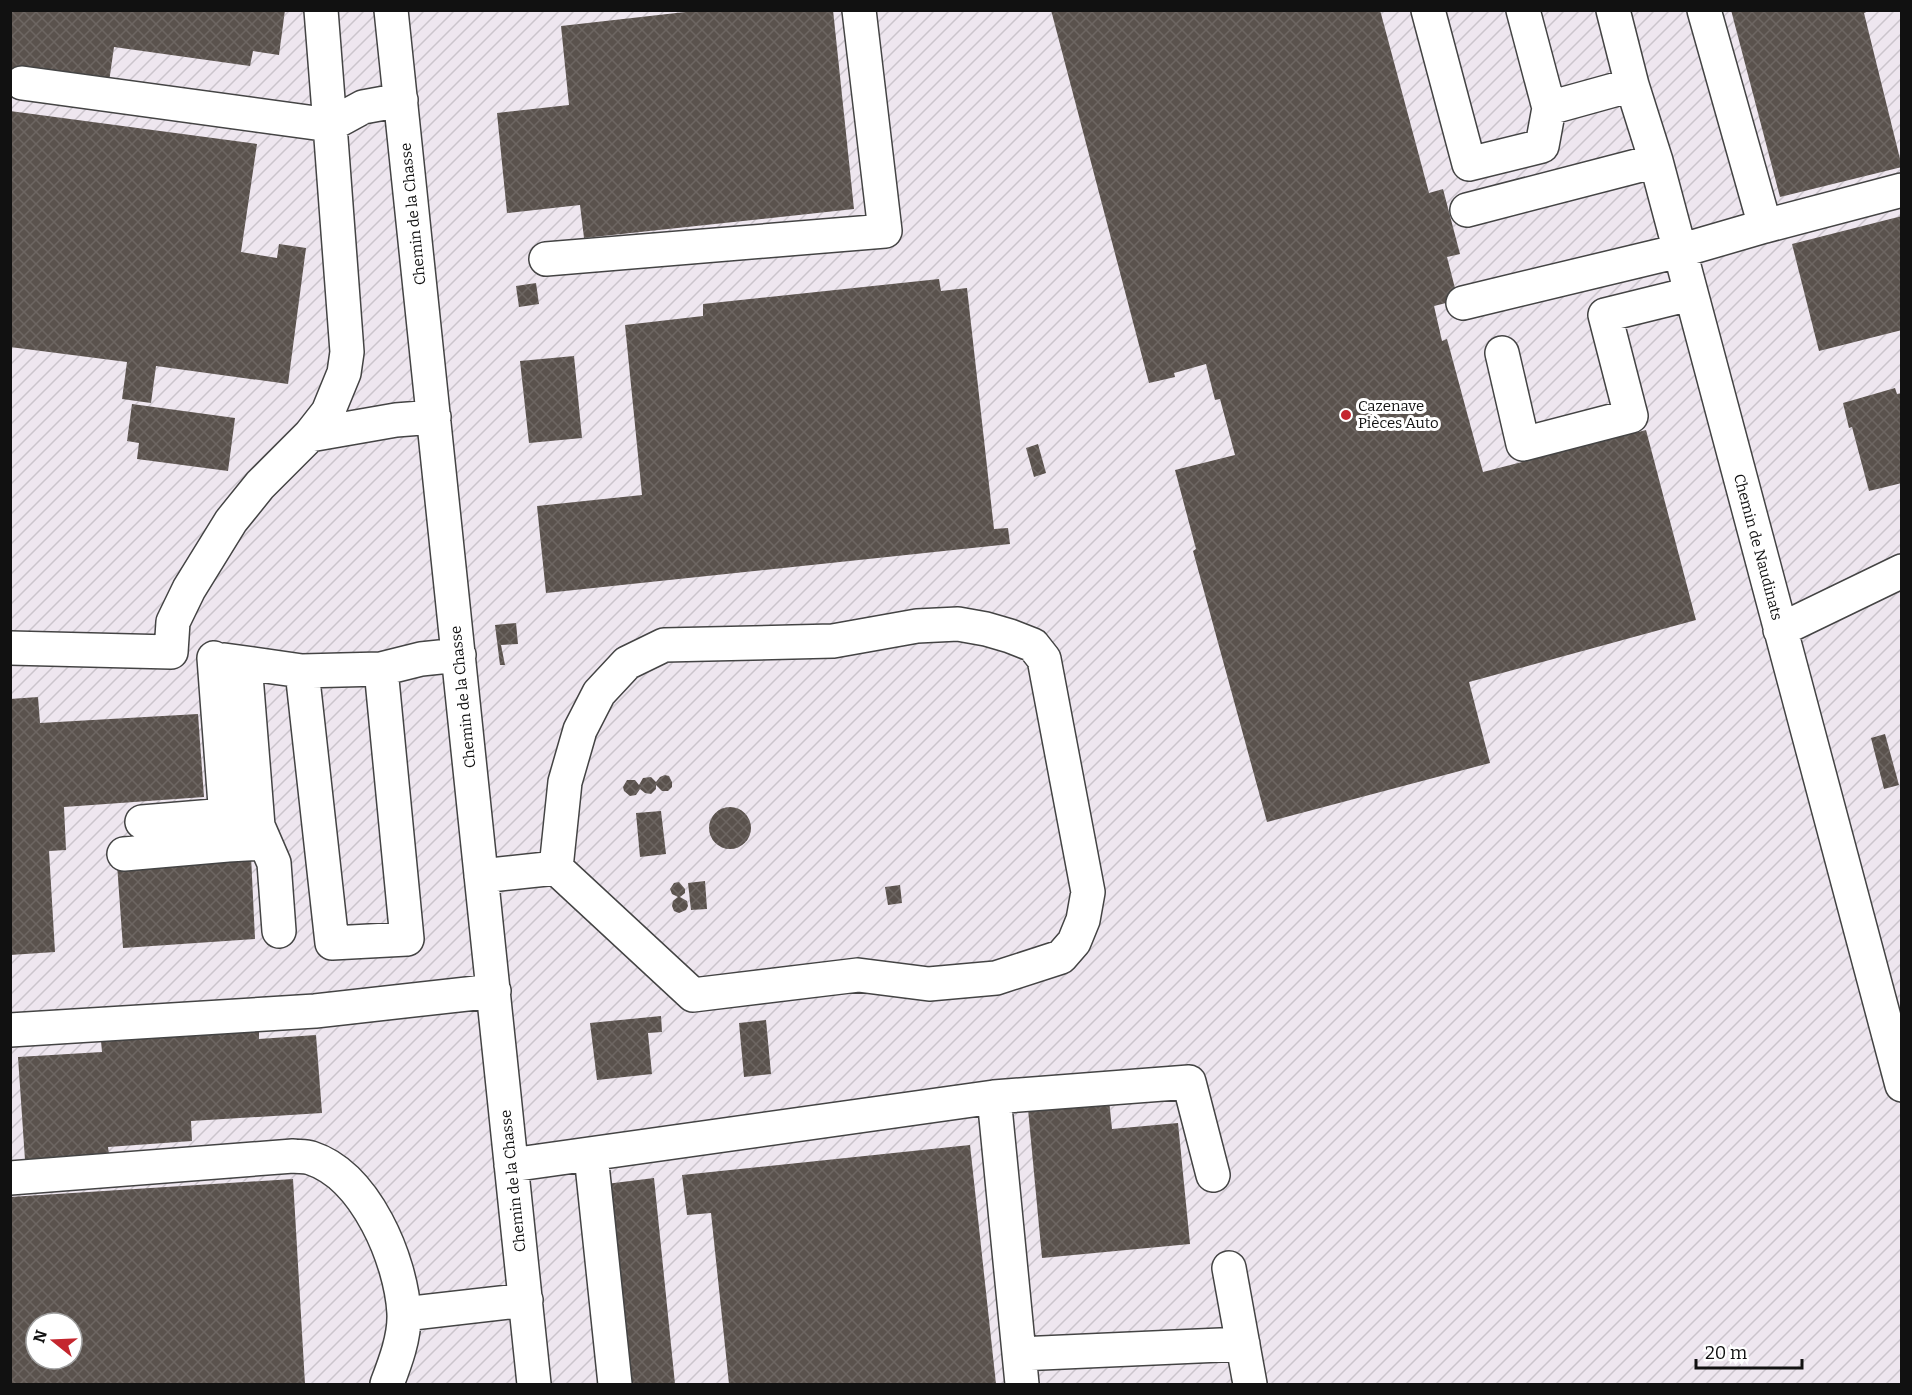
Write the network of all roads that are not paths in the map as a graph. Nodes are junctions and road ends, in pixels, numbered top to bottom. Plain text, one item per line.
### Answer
1 (321, 10) edge
2 (391, 10) edge
3 (859, 10) edge
4 (1428, 10) edge
5 (1523, 10) edge
6 (1613, 10) edge
7 (1704, 10) edge
8 (22, 83) dead end
9 (1632, 85) junction
10 (401, 100) junction
11 (1549, 108) junction
12 (330, 125) junction
13 (1656, 161) junction
14 (1902, 190) edge
15 (1467, 210) dead end
16 (1765, 226) junction
17 (1679, 251) junction
18 (546, 259) dead end
19 (1690, 294) junction
20 (1463, 303) dead end
21 (1502, 353) dead end
22 (434, 417) junction
23 (310, 435) junction
24 (1902, 571) edge
25 (1780, 630) junction
26 (10, 648) edge
27 (171, 652) junction
28 (459, 655) junction
29 (213, 658) junction
30 (245, 663) junction
31 (381, 669) junction
32 (302, 671) junction
33 (142, 822) dead end
34 (227, 830) junction
35 (265, 843) junction
36 (124, 854) dead end
37 (556, 868) junction
38 (481, 876) junction
39 (279, 931) dead end
40 (494, 991) junction
41 (10, 1030) edge
42 (1902, 1085) edge
43 (993, 1097) junction
44 (591, 1155) junction
45 (511, 1165) junction
46 (1213, 1175) dead end
47 (10, 1178) edge
48 (1229, 1268) dead end
49 (526, 1300) junction
50 (404, 1314) junction
51 (1243, 1344) junction
52 (1021, 1369) edge
53 (387, 1384) edge
54 (534, 1384) edge
55 (615, 1384) edge
56 (1250, 1384) edge

1 - 12 street
2 - 10 street, Chemin de la Chasse
3 - 18 street
4 - 11 street
5 - 11 street
6 - 9 street, Chemin de Naudinats
7 - 16 street
8 - 12 street
9 - 11 street
9 - 13 street, Chemin de Naudinats
10 - 12 street
10 - 22 street, Chemin de la Chasse
12 - 23 street
13 - 15 street
13 - 17 street, Chemin de Naudinats
14 - 16 street
16 - 17 street
17 - 19 street, Chemin de Naudinats
17 - 20 street
19 - 21 street
19 - 25 street, Chemin de Naudinats
22 - 23 street
22 - 28 street, Chemin de la Chasse
23 - 27 street
24 - 25 street
25 - 42 street, Chemin de Naudinats
26 - 27 street
27 - 29 street
28 - 31 street
28 - 38 street, Chemin de la Chasse
29 - 30 street
29 - 34 street
30 - 32 street
30 - 35 street
31 - 32 street
31 - 32 street
33 - 34 street
34 - 35 street
34 - 36 street
35 - 39 street
37 - 37 street
37 - 38 street
38 - 40 street, Chemin de la Chasse
40 - 41 street
40 - 45 street, Chemin de la Chasse
43 - 44 street
43 - 46 street
43 - 52 street
44 - 45 street
44 - 55 street
45 - 49 street, Chemin de la Chasse
47 - 50 street
48 - 51 street
49 - 50 street
49 - 54 street, Chemin de la Chasse
50 - 53 street
51 - 52 street
51 - 56 street

